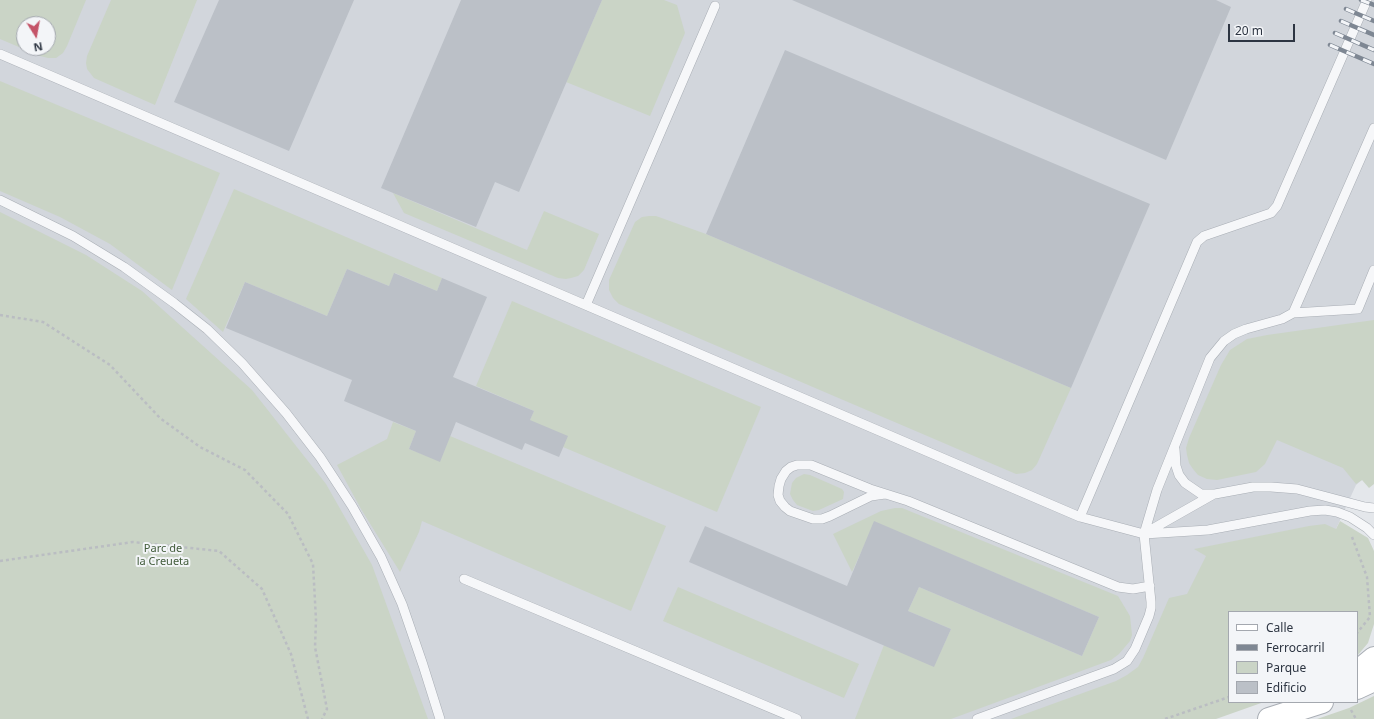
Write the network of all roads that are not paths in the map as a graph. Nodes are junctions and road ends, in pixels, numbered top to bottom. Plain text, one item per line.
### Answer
1 (1367, 0) edge
2 (715, 6) dead end
3 (0, 54) edge
4 (1374, 128) edge
5 (0, 200) edge
6 (1374, 270) edge
7 (586, 305) junction
8 (1293, 313) junction
9 (1175, 443) junction
10 (885, 494) junction
11 (1215, 494) junction
12 (1374, 508) edge
13 (1080, 517) junction
14 (1144, 534) junction
15 (1374, 536) edge
16 (464, 579) dead end
17 (1150, 586) junction
18 (1374, 658) edge
19 (1358, 671) edge
20 (1374, 680) edge
21 (1358, 688) edge
22 (1303, 703) edge
23 (1319, 703) edge
24 (1277, 716) edge
25 (440, 719) edge
26 (797, 719) edge
27 (977, 719) edge

1 - 13 lane
2 - 7 lane
3 - 7 lane
4 - 8 lane
5 - 25 lane
6 - 8 lane
7 - 13 lane
8 - 9 lane
9 - 11 lane
9 - 14 lane
10 - 10 lane
10 - 17 lane
11 - 12 lane
11 - 14 lane
13 - 14 lane
14 - 15 lane
14 - 17 lane
16 - 26 lane
17 - 27 lane
18 - 19 street
20 - 21 street
22 - 24 street
23 - 24 street

